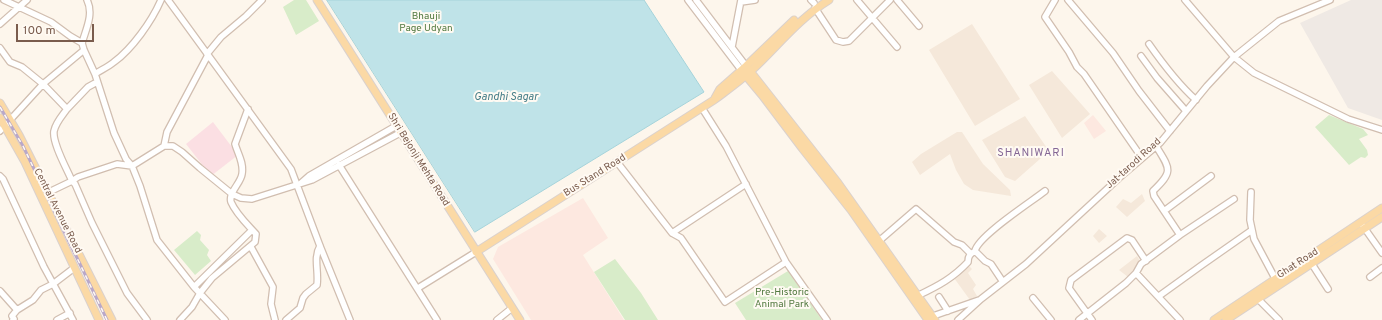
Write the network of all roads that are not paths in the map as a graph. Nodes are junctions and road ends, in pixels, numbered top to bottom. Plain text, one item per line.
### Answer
1 (4, 0) edge
2 (27, 0) edge
3 (87, 0) edge
4 (161, 0) edge
5 (168, 0) edge
6 (262, 0) edge
7 (317, 0) edge
8 (688, 0) edge
9 (696, 0) edge
10 (755, 0) edge
11 (829, 0) edge
12 (857, 0) edge
13 (890, 0) edge
14 (897, 0) edge
15 (1055, 0) edge
16 (1068, 0) edge
17 (1185, 0) edge
18 (1330, 0) edge
19 (741, 1) edge
20 (815, 3) edge
21 (20, 8) junction
22 (872, 18) junction
23 (0, 24) edge
24 (920, 26) dead end
25 (82, 43) junction
26 (1149, 44) dead end
27 (727, 47) junction
28 (897, 47) dead end
29 (0, 48) edge
30 (84, 50) junction
31 (207, 54) junction
32 (1141, 56) dead end
33 (1234, 57) junction
34 (746, 71) junction
35 (95, 74) junction
36 (97, 82) junction
37 (43, 84) junction
38 (1196, 100) junction
39 (0, 103) edge
40 (702, 108) junction
41 (67, 109) junction
42 (248, 109) junction
43 (1186, 111) junction
44 (0, 118) edge
45 (11, 120) junction
46 (2, 128) edge
47 (398, 130) junction
48 (1382, 130) edge
49 (1170, 131) junction
50 (164, 146) junction
51 (1156, 146) junction
52 (1142, 158) junction
53 (617, 162) junction
54 (339, 165) junction
55 (132, 166) junction
56 (1211, 176) dead end
57 (1, 179) edge
58 (72, 181) junction
59 (746, 184) junction
60 (298, 186) junction
61 (1045, 191) dead end
62 (1250, 192) dead end
63 (47, 193) junction
64 (232, 194) junction
65 (1234, 199) dead end
66 (1382, 208) edge
67 (1164, 211) junction
68 (1382, 217) edge
69 (1362, 225) junction
70 (252, 230) junction
71 (1252, 230) junction
72 (672, 233) junction
73 (1180, 235) junction
74 (879, 241) junction
75 (320, 246) junction
76 (251, 247) junction
77 (476, 252) junction
78 (973, 252) junction
79 (1382, 253) edge
80 (1146, 261) junction
81 (1310, 261) junction
82 (786, 262) junction
83 (74, 268) junction
84 (1382, 268) edge
85 (1136, 273) junction
86 (1370, 277) dead end
87 (1003, 282) junction
88 (1277, 282) junction
89 (53, 284) junction
90 (194, 287) junction
91 (418, 288) junction
92 (1328, 289) dead end
93 (0, 291) edge
94 (200, 293) junction
95 (918, 295) junction
96 (1159, 296) junction
97 (937, 298) dead end
98 (1033, 298) dead end
99 (1257, 298) junction
100 (981, 299) junction
101 (512, 308) junction
102 (17, 310) junction
103 (946, 311) junction
104 (1087, 312) junction
105 (70, 313) junction
106 (293, 318) edge
107 (932, 319) edge
108 (14, 320) edge
109 (57, 320) edge
110 (73, 320) edge
111 (99, 320) edge
112 (112, 320) edge
113 (147, 320) edge
114 (180, 320) edge
115 (225, 320) edge
116 (276, 320) edge
117 (286, 320) edge
118 (350, 320) edge
119 (437, 320) edge
120 (497, 320) edge
121 (520, 320) edge
122 (827, 320) edge
123 (958, 320) edge
124 (1051, 320) edge
125 (1079, 320) edge
126 (1092, 320) edge
127 (1180, 320) edge
128 (1214, 320) edge
129 (1226, 320) edge
130 (1279, 320) edge

1 - 21 street
2 - 21 street
3 - 25 street
4 - 35 street
5 - 31 street
6 - 31 street
7 - 47 main road, Shri Bejonji Mehta Road
8 - 27 street
9 - 27 street
10 - 19 street
11 - 20 main road
12 - 22 street
13 - 22 street
14 - 24 street
15 - 52 street
16 - 49 street
17 - 33 street
18 - 33 street, Jat-tarodi Road
19 - 27 street
20 - 22 street
20 - 34 main road
21 - 23 street
21 - 25 street
22 - 28 street
25 - 30 street
26 - 38 street
27 - 34 street
29 - 37 street
30 - 35 street
30 - 37 street
31 - 42 street
31 - 50 street
32 - 43 street
33 - 38 street, Jat-tarodi Road
33 - 48 street
34 - 40 main road, Bus Stand Road
34 - 74 main road
34 - 107 main road
35 - 36 street
36 - 41 street
36 - 55 street
37 - 41 street
37 - 45 street
38 - 43 street, Jat-tarodi Road
39 - 45 main road, Central Avenue Road
40 - 53 main road, Bus Stand Road
40 - 59 street
41 - 58 street
42 - 60 street
42 - 64 street
43 - 49 street, Jat-tarodi Road
44 - 46 main road, Central Avenue Road
45 - 46 street
45 - 63 main road, Central Avenue Road
46 - 83 main road, Central Avenue Road
47 - 54 street
47 - 60 street
47 - 77 main road, Shri Bejonji Mehta Road
49 - 51 street, Jat-tarodi Road
50 - 55 street
50 - 64 street
51 - 52 street, Jat-tarodi Road
51 - 67 street
52 - 87 street, Jat-tarodi Road
53 - 72 street
53 - 77 main road, Bus Stand Road
54 - 60 street
54 - 91 street
55 - 58 street
55 - 90 street
56 - 67 street
57 - 89 street
58 - 63 street
58 - 113 street
59 - 72 street
59 - 82 street
60 - 64 street
60 - 75 street
61 - 78 street
62 - 71 street
63 - 112 main road, Central Avenue Road
64 - 70 street
65 - 73 street
66 - 69 main road, Ghat Road
67 - 73 street
68 - 69 main road, Ghat Road
69 - 79 street
69 - 81 main road, Ghat Road
70 - 76 street
70 - 90 street
71 - 88 street
71 - 96 street
72 - 82 street
73 - 80 street
74 - 78 street
74 - 95 main road
75 - 106 street
75 - 118 street
76 - 94 street
76 - 116 street
77 - 91 street
77 - 101 main road, Shri Bejonji Mehta Road
78 - 87 street
78 - 95 street
80 - 85 street
80 - 104 street
81 - 88 main road, Ghat Road
81 - 92 street
82 - 122 street
83 - 89 street
83 - 111 main road, Central Avenue Road
84 - 86 street
85 - 96 street
85 - 104 street
87 - 100 street, Jat-tarodi Road
88 - 99 main road, Ghat Road
88 - 128 main road, Ghat Road
89 - 102 street
89 - 105 street
90 - 94 street
91 - 119 street
93 - 102 street
94 - 114 street
94 - 115 street
95 - 107 main road
96 - 127 street
97 - 103 street
98 - 124 street
99 - 129 main road, Ghat Road
99 - 130 street
100 - 103 street
100 - 123 street, Jat-tarodi Road
101 - 120 street
101 - 121 main road, Shri Bejonji Mehta Road
102 - 108 street
103 - 107 street
104 - 125 street
104 - 126 street
105 - 109 street
105 - 110 street
106 - 117 street

